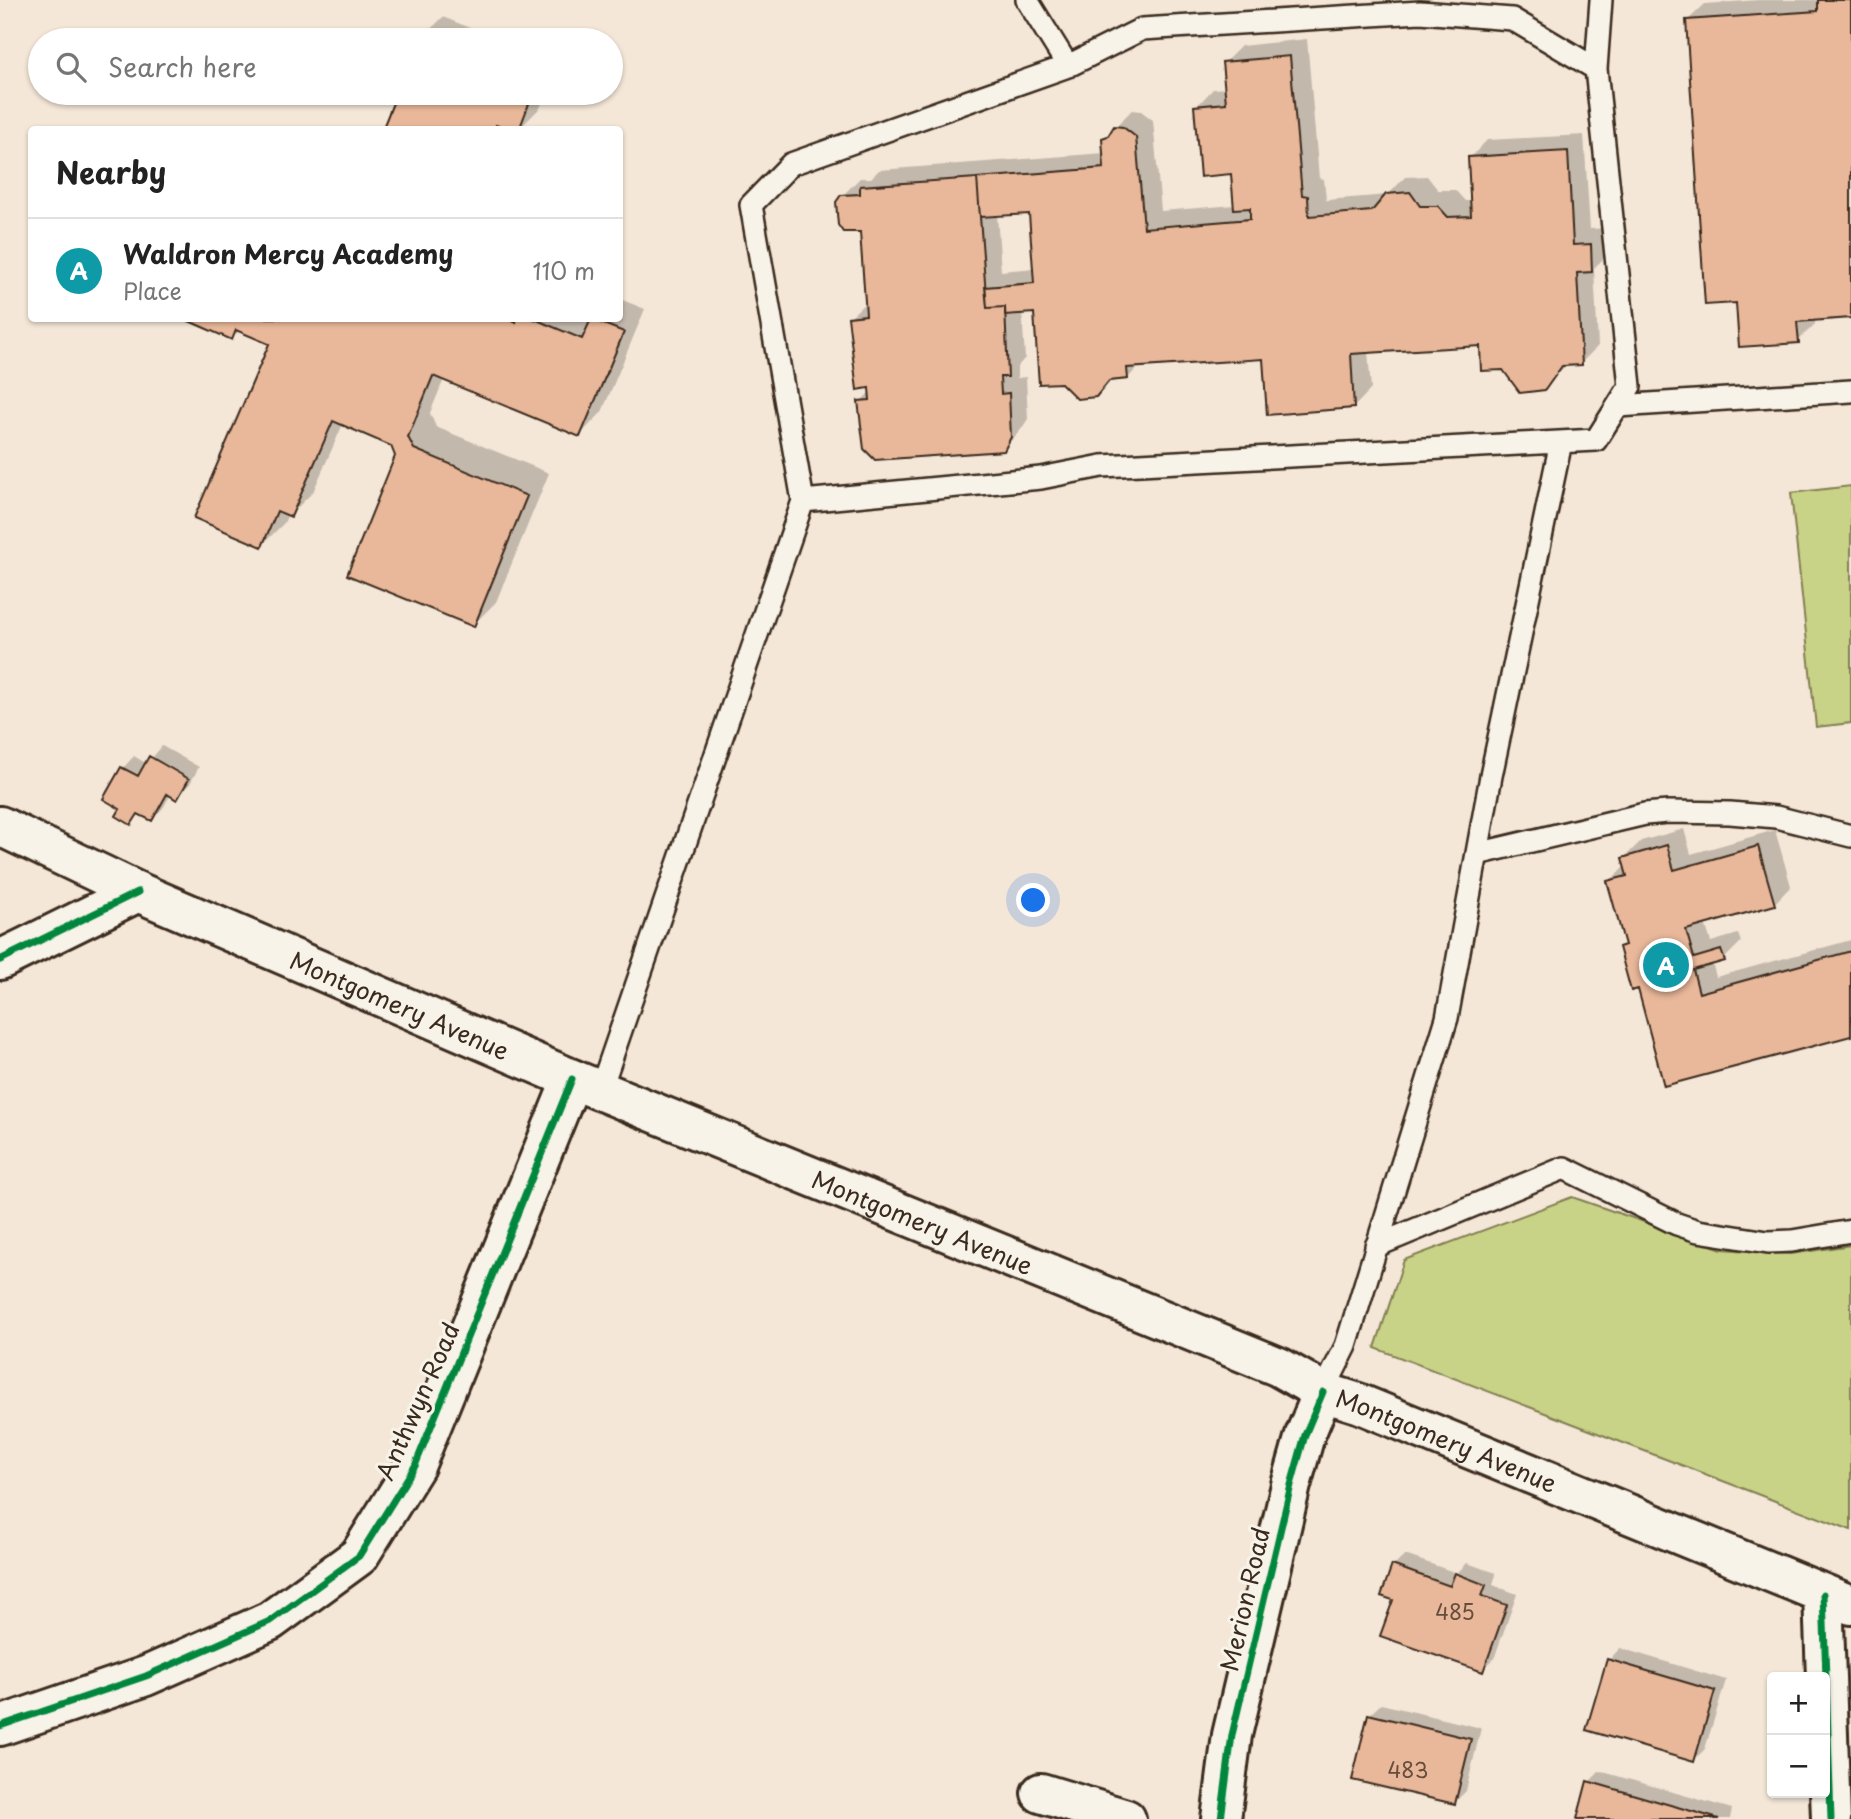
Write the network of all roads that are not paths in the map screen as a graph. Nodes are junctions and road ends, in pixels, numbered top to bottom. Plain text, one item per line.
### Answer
1 (1027, 0) edge
2 (1601, 0) edge
3 (1068, 66) junction
4 (1596, 69) junction
5 (1851, 391) edge
6 (1618, 406) junction
7 (1561, 442) junction
8 (803, 501) junction
9 (0, 826) edge
10 (1851, 836) edge
11 (1477, 854) junction
12 (138, 892) junction
13 (0, 960) edge
14 (586, 1085) junction
15 (1851, 1231) edge
16 (1376, 1246) junction
17 (1323, 1392) junction
18 (1837, 1600) edge
19 (0, 1726) edge
20 (1041, 1793) dead end
21 (1126, 1819) edge
22 (1221, 1819) edge
23 (1831, 1819) edge

1 - 3 lane
2 - 4 lane
3 - 4 lane
3 - 8 lane
4 - 6 lane
5 - 6 lane
6 - 7 lane
7 - 8 lane
7 - 11 lane
8 - 14 lane
9 - 12 main road, Montgomery Avenue
10 - 11 lane
11 - 16 lane
12 - 13 main road
12 - 14 main road, Montgomery Avenue
14 - 17 main road, Montgomery Avenue
14 - 19 main road, Anthwyn Road
15 - 16 lane
16 - 17 lane
17 - 18 main road, Montgomery Avenue
17 - 22 main road, Merion Road
18 - 23 main road
20 - 21 main road

